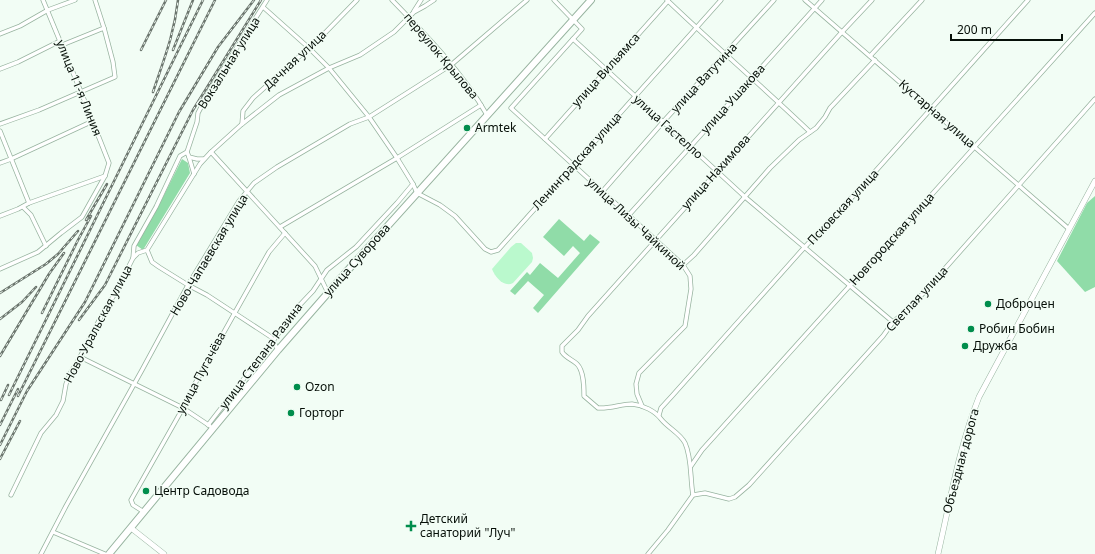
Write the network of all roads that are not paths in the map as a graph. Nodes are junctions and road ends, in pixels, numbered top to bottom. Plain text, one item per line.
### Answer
1 (43, 0) edge
2 (75, 0) edge
3 (95, 0) edge
4 (267, 0) edge
5 (357, 0) edge
6 (392, 0) edge
7 (421, 0) edge
8 (434, 0) edge
9 (528, 0) edge
10 (554, 0) edge
11 (590, 0) edge
12 (721, 0) edge
13 (774, 0) edge
14 (806, 0) edge
15 (822, 0) edge
16 (872, 0) edge
17 (922, 0) edge
18 (1028, 0) edge
19 (667, 1) edge
20 (263, 7) junction
21 (814, 8) junction
22 (48, 10) junction
23 (414, 12) junction
24 (1095, 13) edge
25 (408, 17) junction
26 (573, 20) junction
27 (104, 28) junction
28 (696, 28) junction
29 (842, 32) junction
30 (0, 34) edge
31 (573, 39) junction
32 (61, 43) junction
33 (310, 48) junction
34 (725, 55) junction
35 (870, 56) junction
36 (875, 60) junction
37 (451, 65) junction
38 (329, 68) junction
39 (0, 69) edge
40 (607, 70) junction
41 (752, 78) junction
42 (81, 92) junction
43 (635, 96) junction
44 (1095, 99) edge
45 (779, 102) junction
46 (481, 105) junction
47 (932, 109) junction
48 (487, 115) junction
49 (369, 117) junction
50 (93, 121) junction
51 (663, 122) junction
52 (0, 124) edge
53 (242, 124) junction
54 (0, 131) edge
55 (810, 132) junction
56 (545, 139) junction
57 (690, 147) junction
58 (975, 147) junction
59 (187, 152) junction
60 (211, 152) junction
61 (189, 158) junction
62 (397, 158) junction
63 (10, 159) junction
64 (204, 159) junction
65 (0, 162) edge
66 (573, 166) junction
67 (717, 172) junction
68 (194, 174) junction
69 (105, 176) junction
70 (1095, 181) edge
71 (413, 184) junction
72 (1018, 186) junction
73 (248, 191) junction
74 (602, 192) junction
75 (417, 193) junction
76 (745, 197) junction
77 (29, 203) junction
78 (23, 207) junction
79 (0, 216) edge
80 (628, 216) junction
81 (280, 227) junction
82 (1069, 229) junction
83 (285, 233) junction
84 (656, 240) junction
85 (46, 246) junction
86 (805, 248) junction
87 (147, 250) junction
88 (133, 258) junction
89 (683, 265) junction
90 (0, 269) edge
91 (321, 280) junction
92 (188, 285) junction
93 (849, 285) junction
94 (328, 293) junction
95 (234, 313) junction
96 (893, 322) junction
97 (273, 341) junction
98 (278, 350) junction
99 (80, 357) junction
100 (134, 384) junction
101 (642, 406) junction
102 (183, 408) junction
103 (659, 414) junction
104 (211, 426) junction
105 (691, 466) junction
106 (11, 495) dead end
107 (693, 495) junction
108 (144, 512) junction
109 (131, 528) junction
110 (53, 532) junction
111 (41, 554) edge
112 (105, 554) edge
113 (109, 554) edge
114 (164, 554) edge
115 (648, 554) edge
116 (938, 554) edge

1 - 22 street, улица 11-я Линия
2 - 22 street
3 - 27 street
4 - 20 street, Вокзальная улица
5 - 33 street, Дачная улица
6 - 25 street, переулок Крылова
7 - 23 street
8 - 23 street, Ново-Уральская улица
9 - 37 street, Ново-Чапаевская улица
10 - 26 street
11 - 26 main road, улица Суворова
12 - 28 street, Ленинградская улица
13 - 34 street, улица Ватутина
14 - 21 street, Кустарная улица
15 - 21 street, улица Ушакова
16 - 29 street, улица Нахимова
17 - 35 street
18 - 47 street, Псковская улица
19 - 28 street
19 - 40 street, улица Вильямса
20 - 33 street
20 - 59 street, Вокзальная улица
21 - 29 street, Кустарная улица
21 - 41 street, улица Ушакова
22 - 30 street
22 - 32 street, улица 11-я Линия
23 - 25 street, Ново-Уральская улица
24 - 58 street, Новгородская улица
25 - 37 street, переулок Крылова
25 - 38 street, Ново-Уральская улица
26 - 31 street
26 - 48 main road, улица Суворова
27 - 32 street
27 - 42 street
28 - 34 street
28 - 43 street, Ленинградская улица
29 - 35 street, Кустарная улица
29 - 45 street, улица Нахимова
31 - 40 street, улица Гастелло
31 - 56 street, улица Лизы Чайкиной
32 - 39 street
32 - 42 street, улица 11-я Линия
33 - 38 street
33 - 53 street, Дачная улица
34 - 41 street
34 - 51 street, улица Ватутина
35 - 36 street, Кустарная улица
36 - 47 street, Кустарная улица
36 - 55 street
37 - 46 street, переулок Крылова
37 - 49 street, Ново-Чапаевская улица
38 - 49 street
38 - 53 street, Ново-Уральская улица
40 - 43 street, улица Гастелло
40 - 56 street, улица Вильямса
41 - 45 street
41 - 57 street, улица Ушакова
42 - 50 street, улица 11-я Линия
42 - 52 street
43 - 51 street, улица Гастелло
43 - 66 street, Ленинградская улица
44 - 72 street, Светлая улица
45 - 55 street
45 - 67 street, улица Нахимова
46 - 48 street, переулок Крылова
46 - 62 street
47 - 58 street, Кустарная улица
47 - 86 street, Псковская улица
48 - 75 main road, улица Суворова
49 - 62 street
49 - 73 street, Ново-Чапаевская улица
50 - 63 street
50 - 69 street, улица 11-я Линия
51 - 57 street, улица Гастелло
51 - 74 street, улица Ватутина
53 - 60 street, Ново-Уральская улица
54 - 63 street
55 - 76 street
56 - 66 street, улица Лизы Чайкиной
57 - 67 street, улица Гастелло
57 - 80 street, улица Ушакова
58 - 72 street, Кустарная улица
58 - 93 street, Новгородская улица
59 - 61 street
59 - 88 street
60 - 64 street, Ново-Уральская улица
60 - 73 street
61 - 64 street
61 - 68 street
62 - 71 street
62 - 81 street
63 - 65 street
63 - 77 street
64 - 68 street, Ново-Уральская улица
66 - 74 street, улица Лизы Чайкиной
66 - 75 street, Ленинградская улица
67 - 76 street, улица Гастелло
67 - 84 street, улица Нахимова
68 - 87 street, Ново-Уральская улица
69 - 77 street
69 - 85 street
70 - 82 main road, Объездная дорога
71 - 75 street
71 - 91 street, улица Степана Разина
72 - 82 street, Кустарная улица
72 - 96 street, Светлая улица
73 - 81 street
73 - 92 street, Ново-Чапаевская улица
74 - 80 street, улица Лизы Чайкиной
75 - 94 main road, улица Суворова
76 - 86 street, улица Гастелло
76 - 89 street
77 - 78 street
78 - 79 street
78 - 85 street
80 - 84 street, улица Лизы Чайкиной
81 - 83 street
82 - 116 main road, Объездная дорога
83 - 91 street
83 - 95 street, улица Пугачёва
84 - 89 street, улица Лизы Чайкиной
84 - 101 street, улица Нахимова
85 - 90 street
86 - 93 street, улица Гастелло
86 - 103 street, Псковская улица
87 - 88 street, Ново-Уральская улица
87 - 92 street
88 - 99 street, Ново-Уральская улица
89 - 101 street, улица Лизы Чайкиной
91 - 94 street
91 - 97 street, улица Степана Разина
92 - 95 street
92 - 100 street, Ново-Чапаевская улица
93 - 96 street, улица Гастелло
93 - 105 street, Новгородская улица
94 - 98 main road, улица Суворова
95 - 97 street
95 - 102 street, улица Пугачёва
96 - 107 street, Светлая улица
97 - 98 street
97 - 104 street, улица Степана Разина
98 - 104 main road, улица Суворова
99 - 100 street
99 - 106 street, Ново-Уральская улица
100 - 102 street
100 - 110 street, Ново-Чапаевская улица
101 - 103 street
102 - 104 street
102 - 108 street, улица Пугачёва
103 - 105 street
104 - 108 main road, улица Суворова
105 - 107 street
107 - 115 street
108 - 109 main road, улица Суворова
109 - 113 main road, улица Суворова
109 - 114 main road
110 - 111 street, Ново-Чапаевская улица
110 - 112 street

